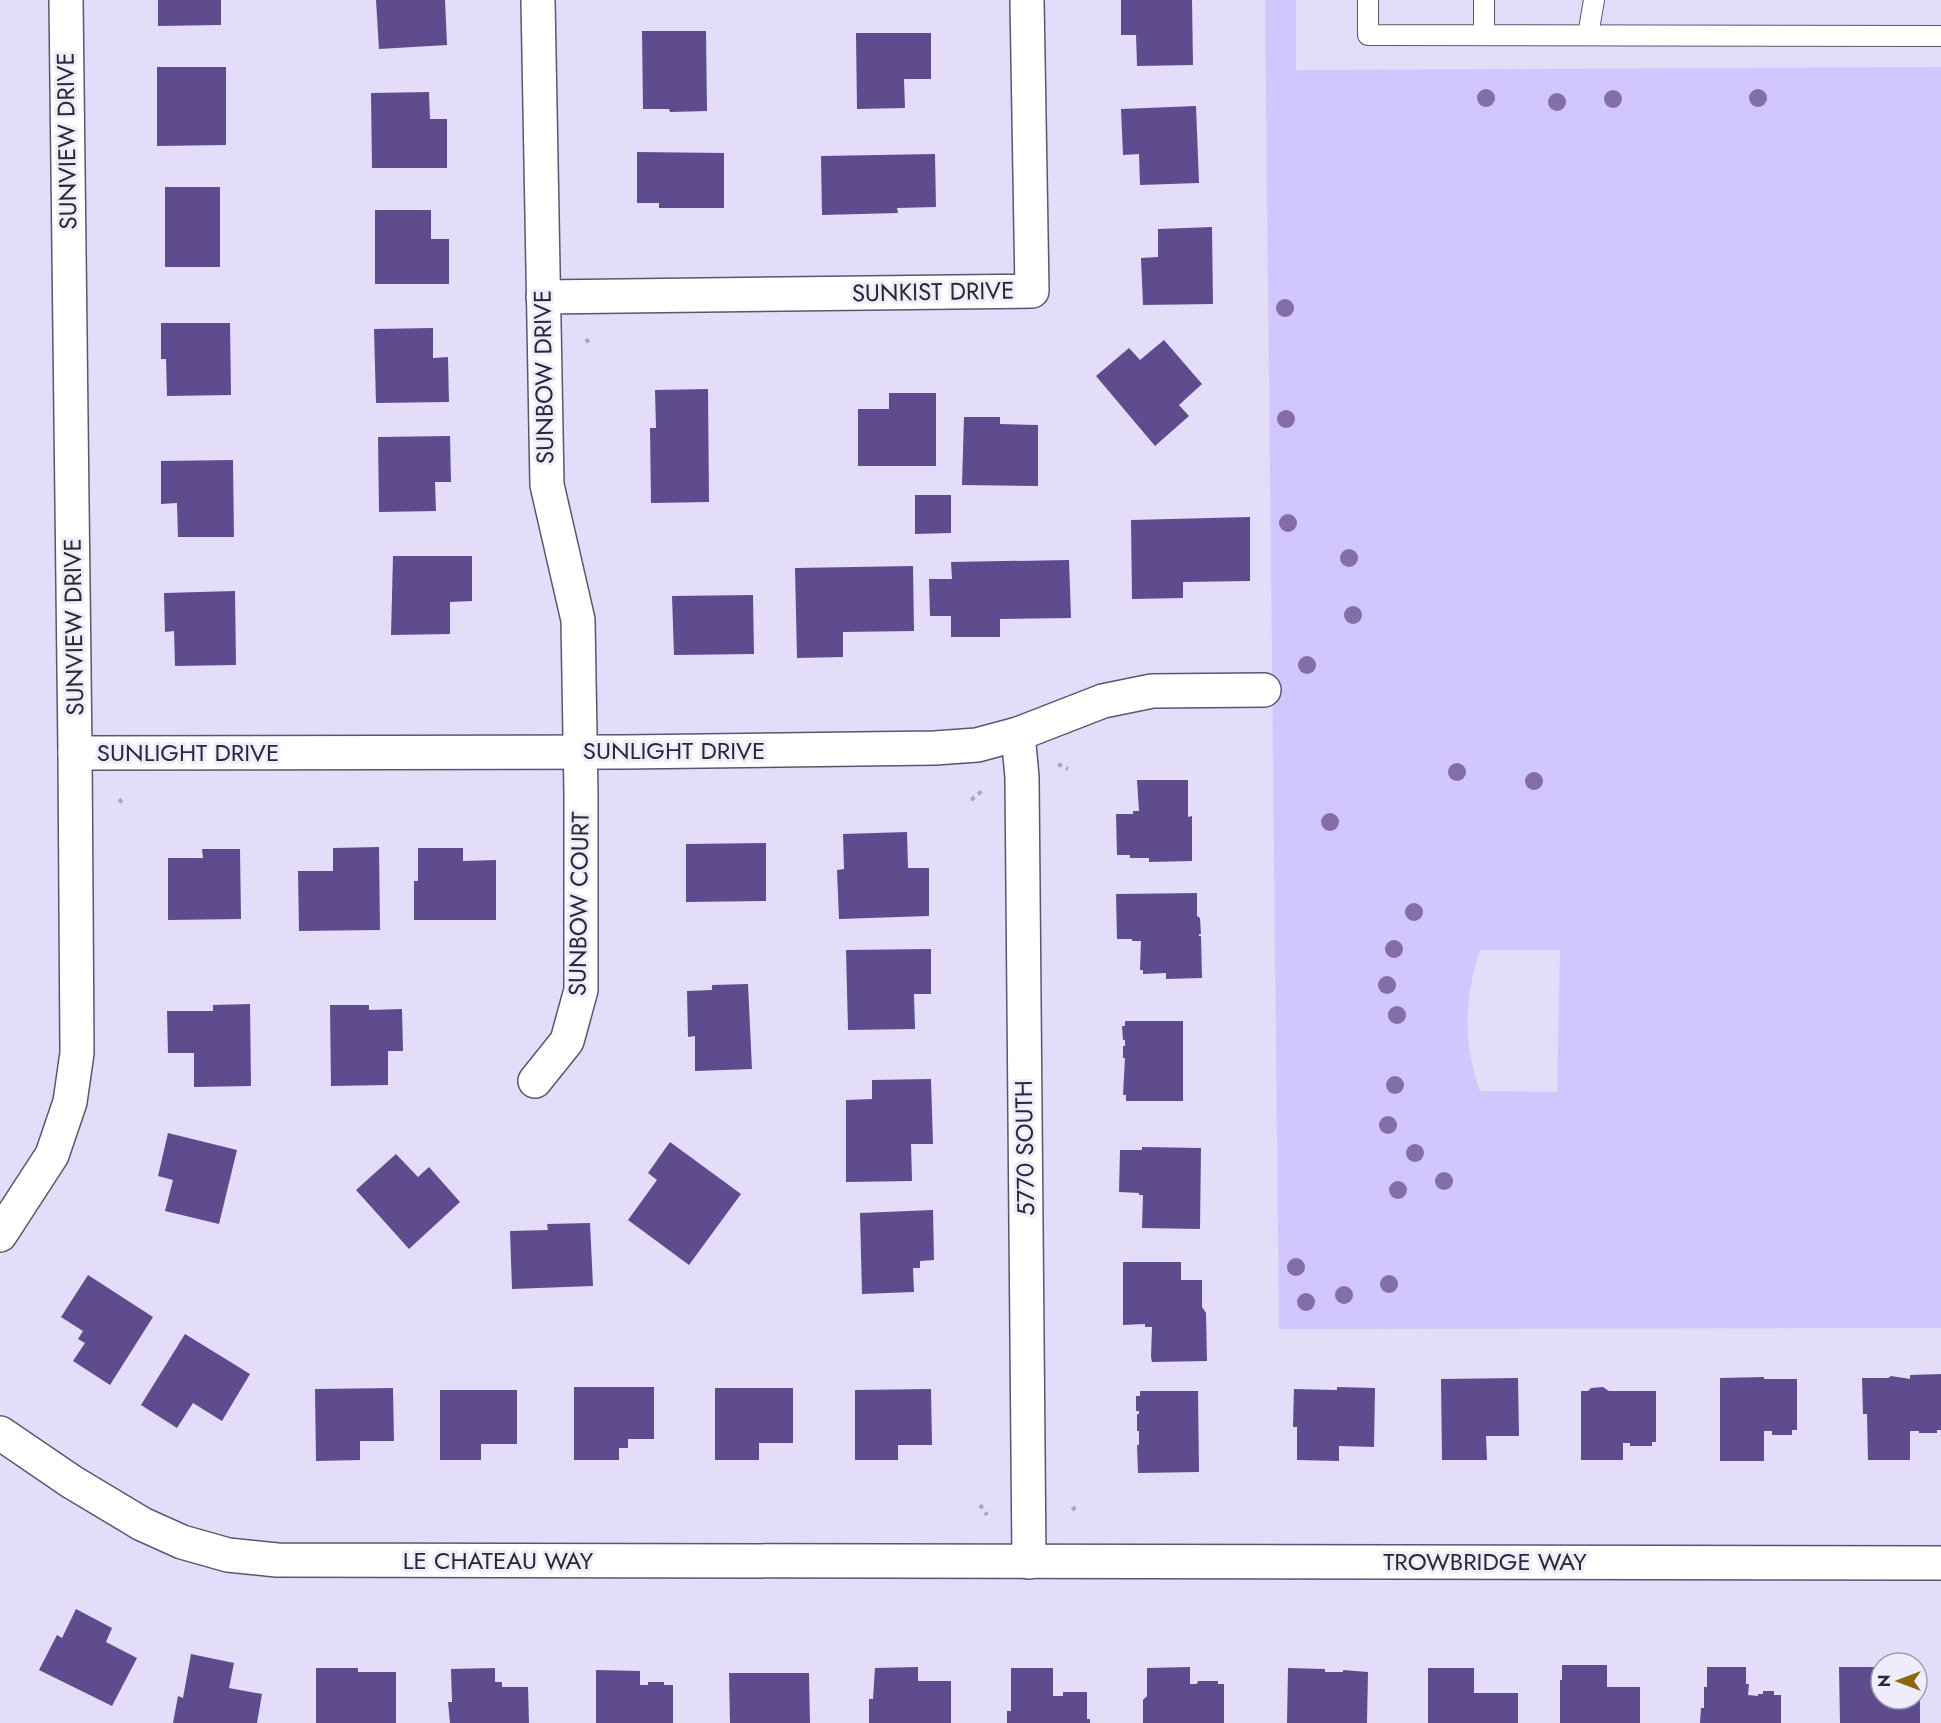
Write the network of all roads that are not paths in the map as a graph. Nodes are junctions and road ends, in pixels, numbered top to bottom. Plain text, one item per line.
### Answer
1 (66, 0) edge
2 (538, 0) edge
3 (1027, 0) edge
4 (1368, 0) edge
5 (1484, 0) edge
6 (1593, 0) edge
7 (1484, 34) junction
8 (1588, 35) junction
9 (1941, 36) edge
10 (543, 297) junction
11 (1264, 690) dead end
12 (1018, 734) junction
13 (580, 752) junction
14 (75, 753) junction
15 (535, 1081) dead end
16 (0, 1235) edge
17 (0, 1433) edge
18 (1029, 1562) junction
19 (1941, 1563) edge

1 - 14 street, SUNVIEW DRIVE
2 - 10 street, SUNBOW DRIVE
3 - 10 street, SUNKIST DRIVE
4 - 7 lane
5 - 7 lane
6 - 8 lane
7 - 8 lane
8 - 9 lane
10 - 13 street, SUNBOW DRIVE
11 - 12 street, SUNLIGHT DRIVE
12 - 13 street, SUNLIGHT DRIVE
12 - 18 street, 5770 SOUTH
13 - 14 street, SUNLIGHT DRIVE
13 - 15 street, SUNBOW COURT
14 - 16 street, SUNVIEW DRIVE
17 - 18 street, LE CHATEAU WAY
18 - 19 street, TROWBRIDGE WAY

